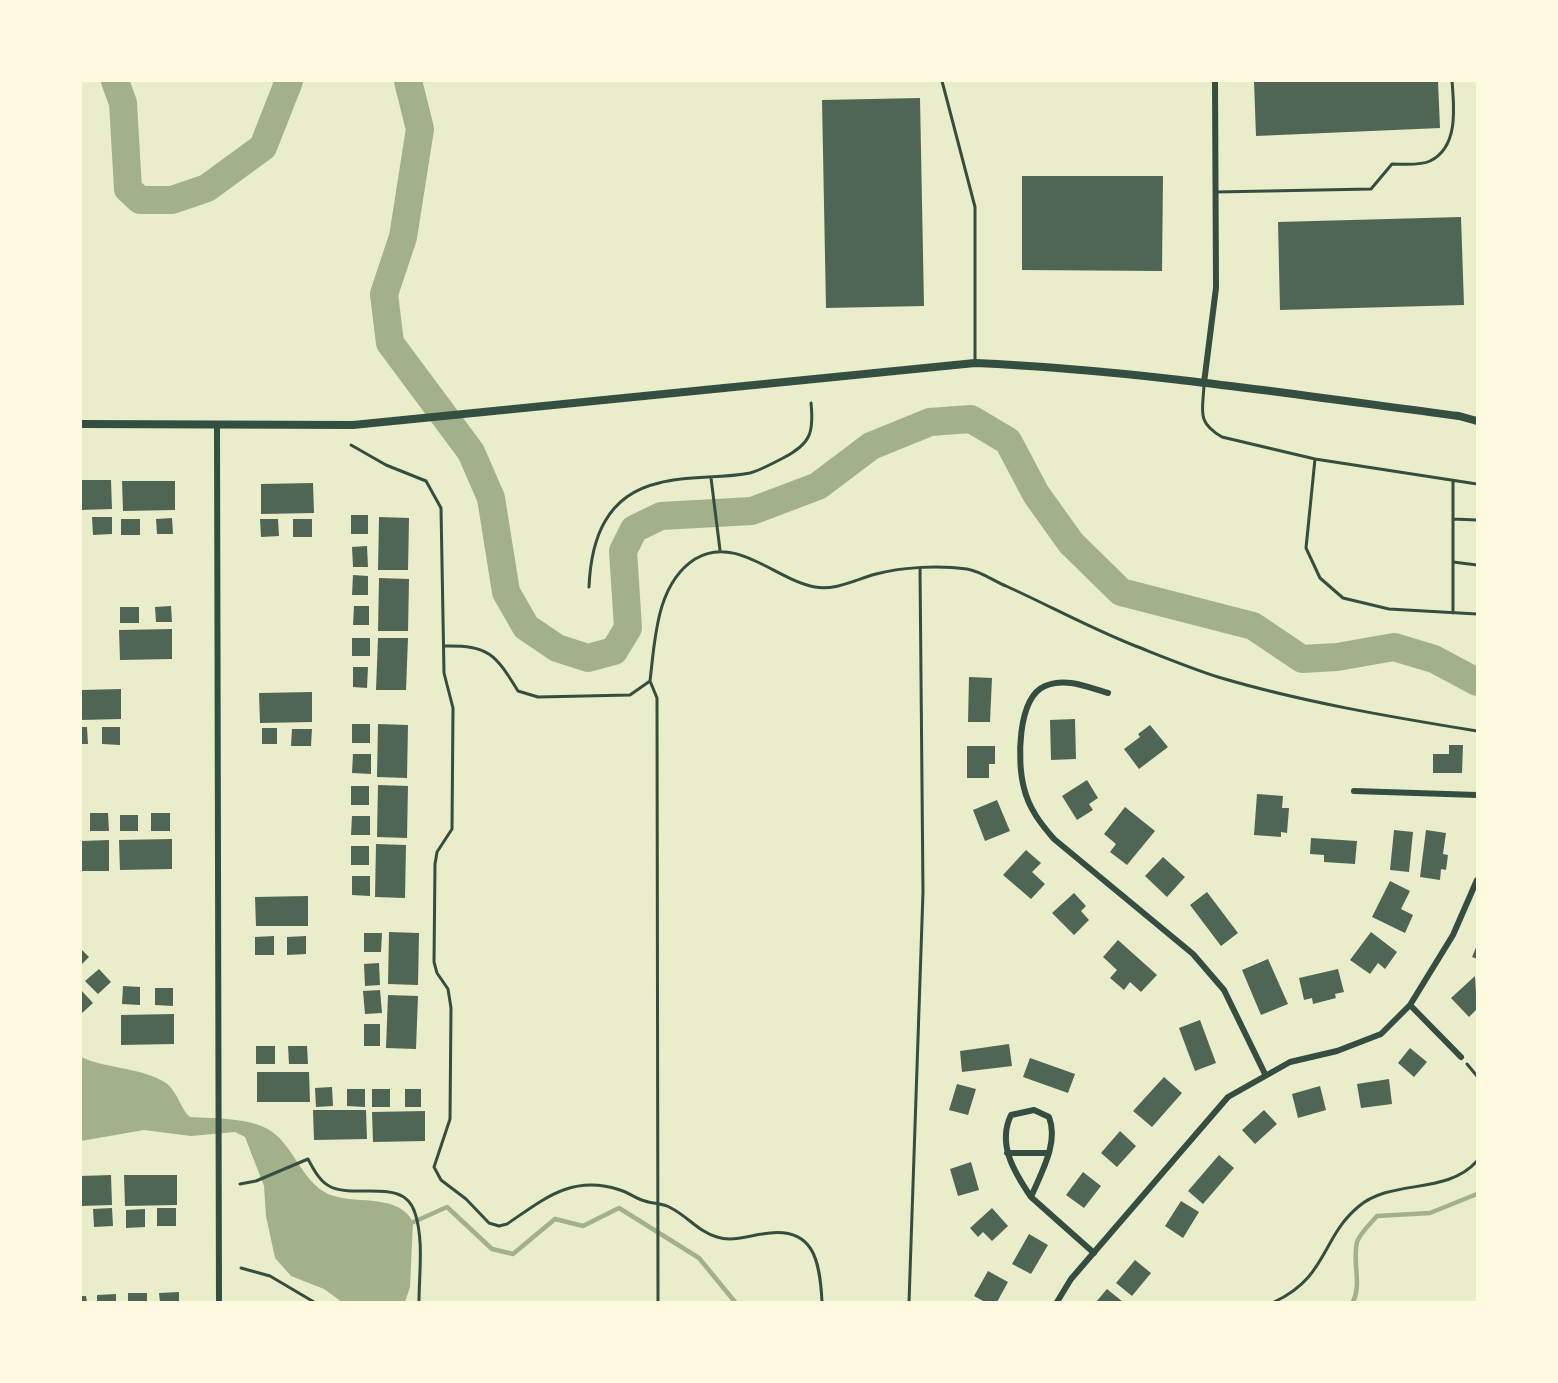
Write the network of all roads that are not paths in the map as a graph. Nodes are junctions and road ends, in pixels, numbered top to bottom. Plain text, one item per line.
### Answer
1 (942, 81) edge
2 (1215, 81) edge
3 (1452, 81) edge
4 (1216, 192) junction
5 (975, 363) junction
6 (1204, 383) junction
7 (1477, 421) edge
8 (81, 424) edge
9 (217, 426) junction
10 (1315, 459) junction
11 (1453, 482) junction
12 (1477, 484) edge
13 (1452, 519) junction
14 (1477, 520) edge
15 (1453, 562) junction
16 (1477, 565) edge
17 (1453, 613) junction
18 (1477, 614) edge
19 (1107, 693) dead end
20 (1354, 791) dead end
21 (1477, 795) edge
22 (1477, 880) edge
23 (1410, 1005) junction
24 (1461, 1057) road end
25 (1265, 1074) junction
26 (1007, 1153) junction
27 (1049, 1153) junction
28 (1031, 1197) junction
29 (1094, 1253) junction
30 (219, 1302) edge
31 (1057, 1302) edge

1 - 5 lane
2 - 4 street
3 - 4 lane
4 - 6 street
5 - 6 street
5 - 9 street
6 - 7 street
6 - 10 lane
8 - 9 street
9 - 30 street
10 - 11 lane
10 - 17 lane
11 - 12 lane
11 - 13 lane
13 - 14 lane
13 - 15 lane
15 - 16 lane
15 - 17 lane
17 - 18 lane
19 - 25 street
20 - 21 street
22 - 23 street
23 - 24 street
23 - 25 street
25 - 29 street
26 - 27 street
26 - 27 street
26 - 28 street
27 - 28 street
28 - 29 street
29 - 31 street

